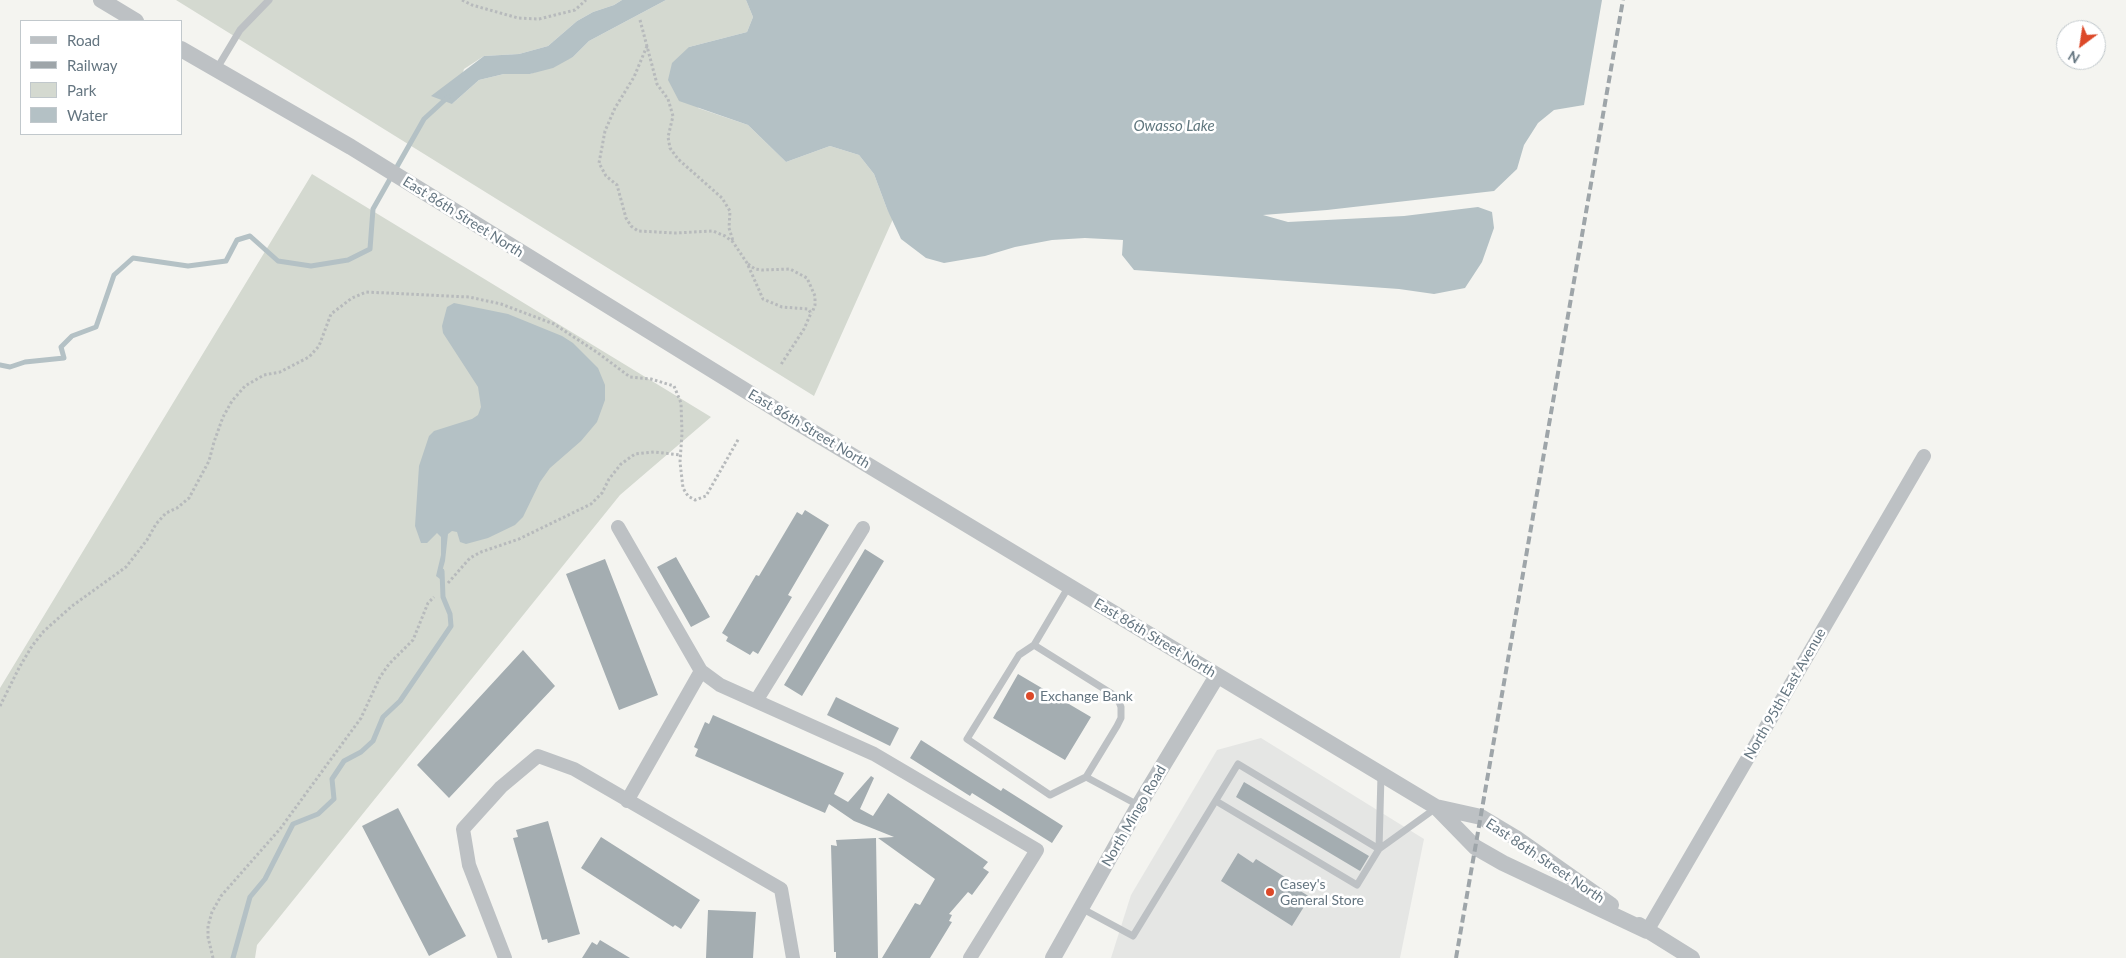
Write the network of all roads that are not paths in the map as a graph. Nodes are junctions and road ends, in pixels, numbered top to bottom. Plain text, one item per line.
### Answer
1 (101, 0) edge
2 (268, 0) edge
3 (134, 20) edge
4 (182, 50) edge
5 (216, 70) junction
6 (1924, 456) dead end
7 (618, 527) dead end
8 (863, 528) dead end
9 (1068, 586) junction
10 (1034, 645) junction
11 (702, 671) junction
12 (1217, 676) junction
13 (756, 701) junction
14 (1381, 774) junction
15 (1086, 777) junction
16 (627, 801) junction
17 (1216, 801) junction
18 (1139, 805) junction
19 (1436, 807) junction
20 (1379, 849) junction
21 (1081, 908) junction
22 (1647, 931) junction
23 (1683, 956) edge
24 (505, 958) edge
25 (793, 958) edge
26 (970, 958) edge
27 (1053, 958) edge

1 - 3 street
2 - 5 lane
4 - 5 street, East 86th Street North
5 - 9 street, East 86th Street North
6 - 22 street, North 95th East Avenue
7 - 11 street
8 - 13 street
9 - 10 lane
9 - 12 street, East 86th Street North
10 - 15 lane
10 - 15 lane
11 - 13 street
11 - 16 street
12 - 14 street, East 86th Street North
12 - 18 street, North Mingo Road
13 - 26 street
14 - 19 street, East 86th Street North
14 - 20 lane
15 - 18 lane
16 - 24 street
16 - 25 street
17 - 20 lane
17 - 20 lane
17 - 21 lane
18 - 21 street, North Mingo Road
19 - 20 lane
19 - 22 street, East 86th Street North
19 - 22 street, East 86th Street North
21 - 27 street, North Mingo Road
22 - 23 street, East 86th Street North

